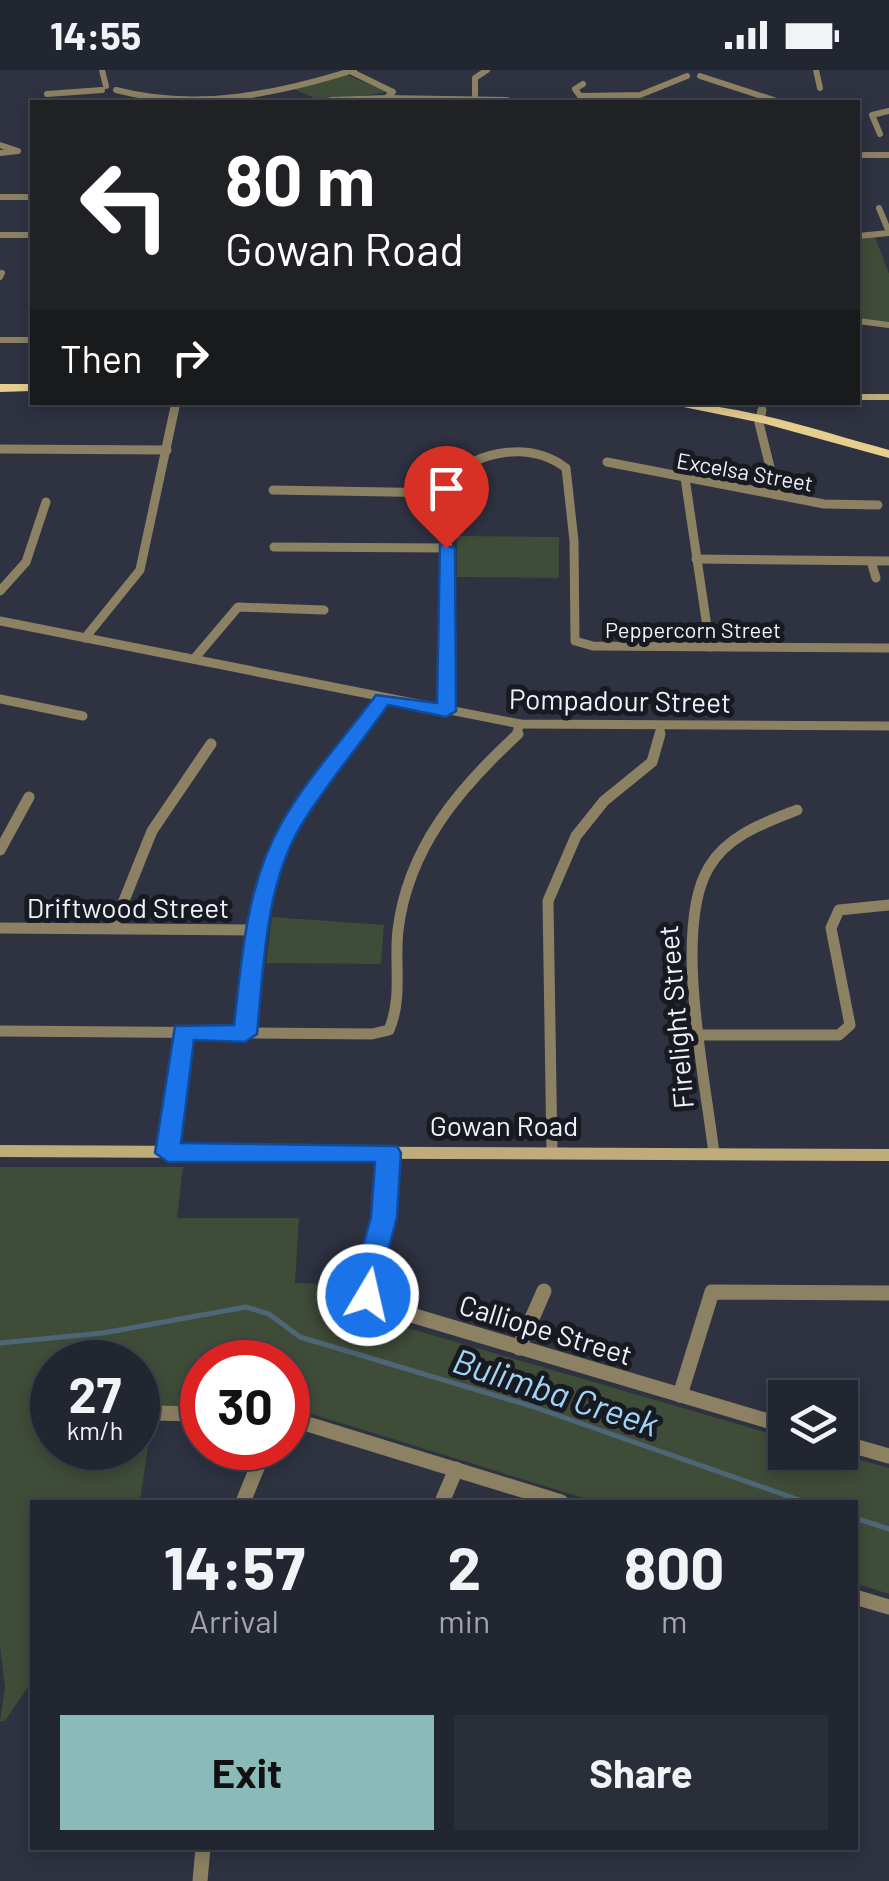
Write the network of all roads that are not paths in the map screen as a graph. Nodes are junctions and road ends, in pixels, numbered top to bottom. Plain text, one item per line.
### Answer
1 (102, 70) edge
2 (488, 70) edge
3 (816, 70) edge
4 (340, 71) edge
5 (353, 71) edge
6 (684, 72) edge
7 (700, 72) edge
8 (583, 84) dead end
9 (104, 88) junction
10 (820, 88) dead end
11 (47, 94) dead end
12 (386, 98) junction
13 (475, 99) junction
14 (330, 100) dead end
15 (506, 100) edge
16 (775, 100) edge
17 (889, 111) edge
18 (880, 134) dead end
19 (0, 145) edge
20 (30, 150) edge
21 (18, 151) junction
22 (0, 153) edge
23 (860, 155) edge
24 (889, 155) edge
25 (0, 197) edge
26 (30, 197) edge
27 (879, 208) dead end
28 (889, 232) edge
29 (0, 235) edge
30 (30, 235) edge
31 (860, 236) edge
32 (860, 321) edge
33 (889, 325) edge
34 (0, 340) edge
35 (30, 340) edge
36 (0, 388) edge
37 (30, 388) edge
38 (0, 398) edge
39 (30, 398) edge
40 (860, 398) edge
41 (889, 398) edge
42 (175, 405) edge
43 (687, 405) edge
44 (737, 405) edge
45 (762, 415) junction
46 (889, 444) edge
47 (0, 449) edge
48 (167, 450) junction
49 (889, 454) edge
50 (607, 462) dead end
51 (684, 478) junction
52 (273, 490) dead end
53 (447, 493) junction
54 (777, 495) junction
55 (46, 502) dead end
56 (878, 505) dead end
57 (274, 548) dead end
58 (446, 548) junction
59 (696, 560) junction
60 (872, 560) junction
61 (889, 561) edge
62 (876, 578) dead end
63 (0, 591) edge
64 (324, 610) dead end
65 (0, 621) edge
66 (85, 638) junction
67 (710, 647) junction
68 (889, 649) edge
69 (194, 659) junction
70 (0, 699) edge
71 (383, 699) junction
72 (446, 711) junction
73 (84, 716) dead end
74 (520, 724) junction
75 (660, 726) junction
76 (889, 726) edge
77 (210, 744) dead end
78 (29, 798) dead end
79 (797, 810) dead end
80 (0, 850) edge
81 (889, 906) edge
82 (0, 928) edge
83 (113, 928) junction
84 (256, 930) junction
85 (0, 1031) edge
86 (184, 1032) junction
87 (245, 1034) junction
88 (700, 1035) junction
89 (0, 1151) edge
90 (552, 1152) junction
91 (168, 1153) junction
92 (388, 1153) junction
93 (714, 1154) junction
94 (889, 1154) edge
95 (544, 1291) dead end
96 (889, 1293) edge
97 (519, 1348) junction
98 (680, 1395) junction
99 (768, 1421) edge
100 (310, 1425) edge
101 (858, 1447) edge
102 (889, 1456) edge
103 (256, 1470) edge
104 (456, 1470) junction
105 (244, 1500) edge
106 (443, 1500) edge
107 (554, 1500) edge
108 (858, 1598) edge
109 (889, 1607) edge
110 (203, 1850) edge
111 (200, 1881) edge

1 - 9 street
2 - 13 street
3 - 10 street
4 - 5 street
4 - 9 street
5 - 12 street
6 - 7 street
6 - 8 street
7 - 16 street
9 - 11 street
12 - 13 street
12 - 14 street
13 - 15 street
17 - 18 street
19 - 21 street
20 - 21 street
21 - 22 street
23 - 24 street
25 - 26 street
27 - 28 street
28 - 31 street
29 - 30 street
32 - 33 street
34 - 35 street
36 - 37 main road
38 - 39 main road
40 - 41 main road
42 - 48 street
43 - 45 main road
44 - 45 main road
45 - 46 main road
45 - 49 main road
45 - 54 street
47 - 48 street
48 - 66 street
50 - 51 street, Excelsa Street
51 - 54 street, Excelsa Street
51 - 59 street
52 - 53 street
53 - 58 street
53 - 67 street, Peppercorn Street
54 - 56 street, Excelsa Street
55 - 63 street
57 - 58 street
58 - 72 street
59 - 60 street
59 - 67 street
60 - 61 street
60 - 62 street
64 - 69 street
65 - 66 street, Pompadour Street
66 - 69 street, Pompadour Street
67 - 68 street, Peppercorn Street
69 - 71 street, Pompadour Street
70 - 73 street
71 - 72 street, Pompadour Street
71 - 84 street
72 - 74 street, Pompadour Street
74 - 75 street, Pompadour Street
74 - 87 street
75 - 76 street, Pompadour Street
75 - 90 street
77 - 83 street
78 - 80 street
79 - 88 street, Firelight Street
81 - 88 street
82 - 83 street, Driftwood Street
83 - 84 street, Driftwood Street
84 - 87 street
85 - 86 street
86 - 87 street
86 - 91 street
88 - 93 street, Firelight Street
89 - 91 main road, Gowan Road
90 - 92 main road, Gowan Road
90 - 93 main road, Gowan Road
91 - 92 main road, Gowan Road
92 - 97 street, Calliope Street
93 - 94 main road, Gowan Road
95 - 97 street
96 - 98 street
97 - 98 street, Calliope Street
98 - 99 street, Calliope Street
100 - 104 street
101 - 102 street
103 - 105 street
104 - 106 street
104 - 107 street
108 - 109 street
110 - 111 street

